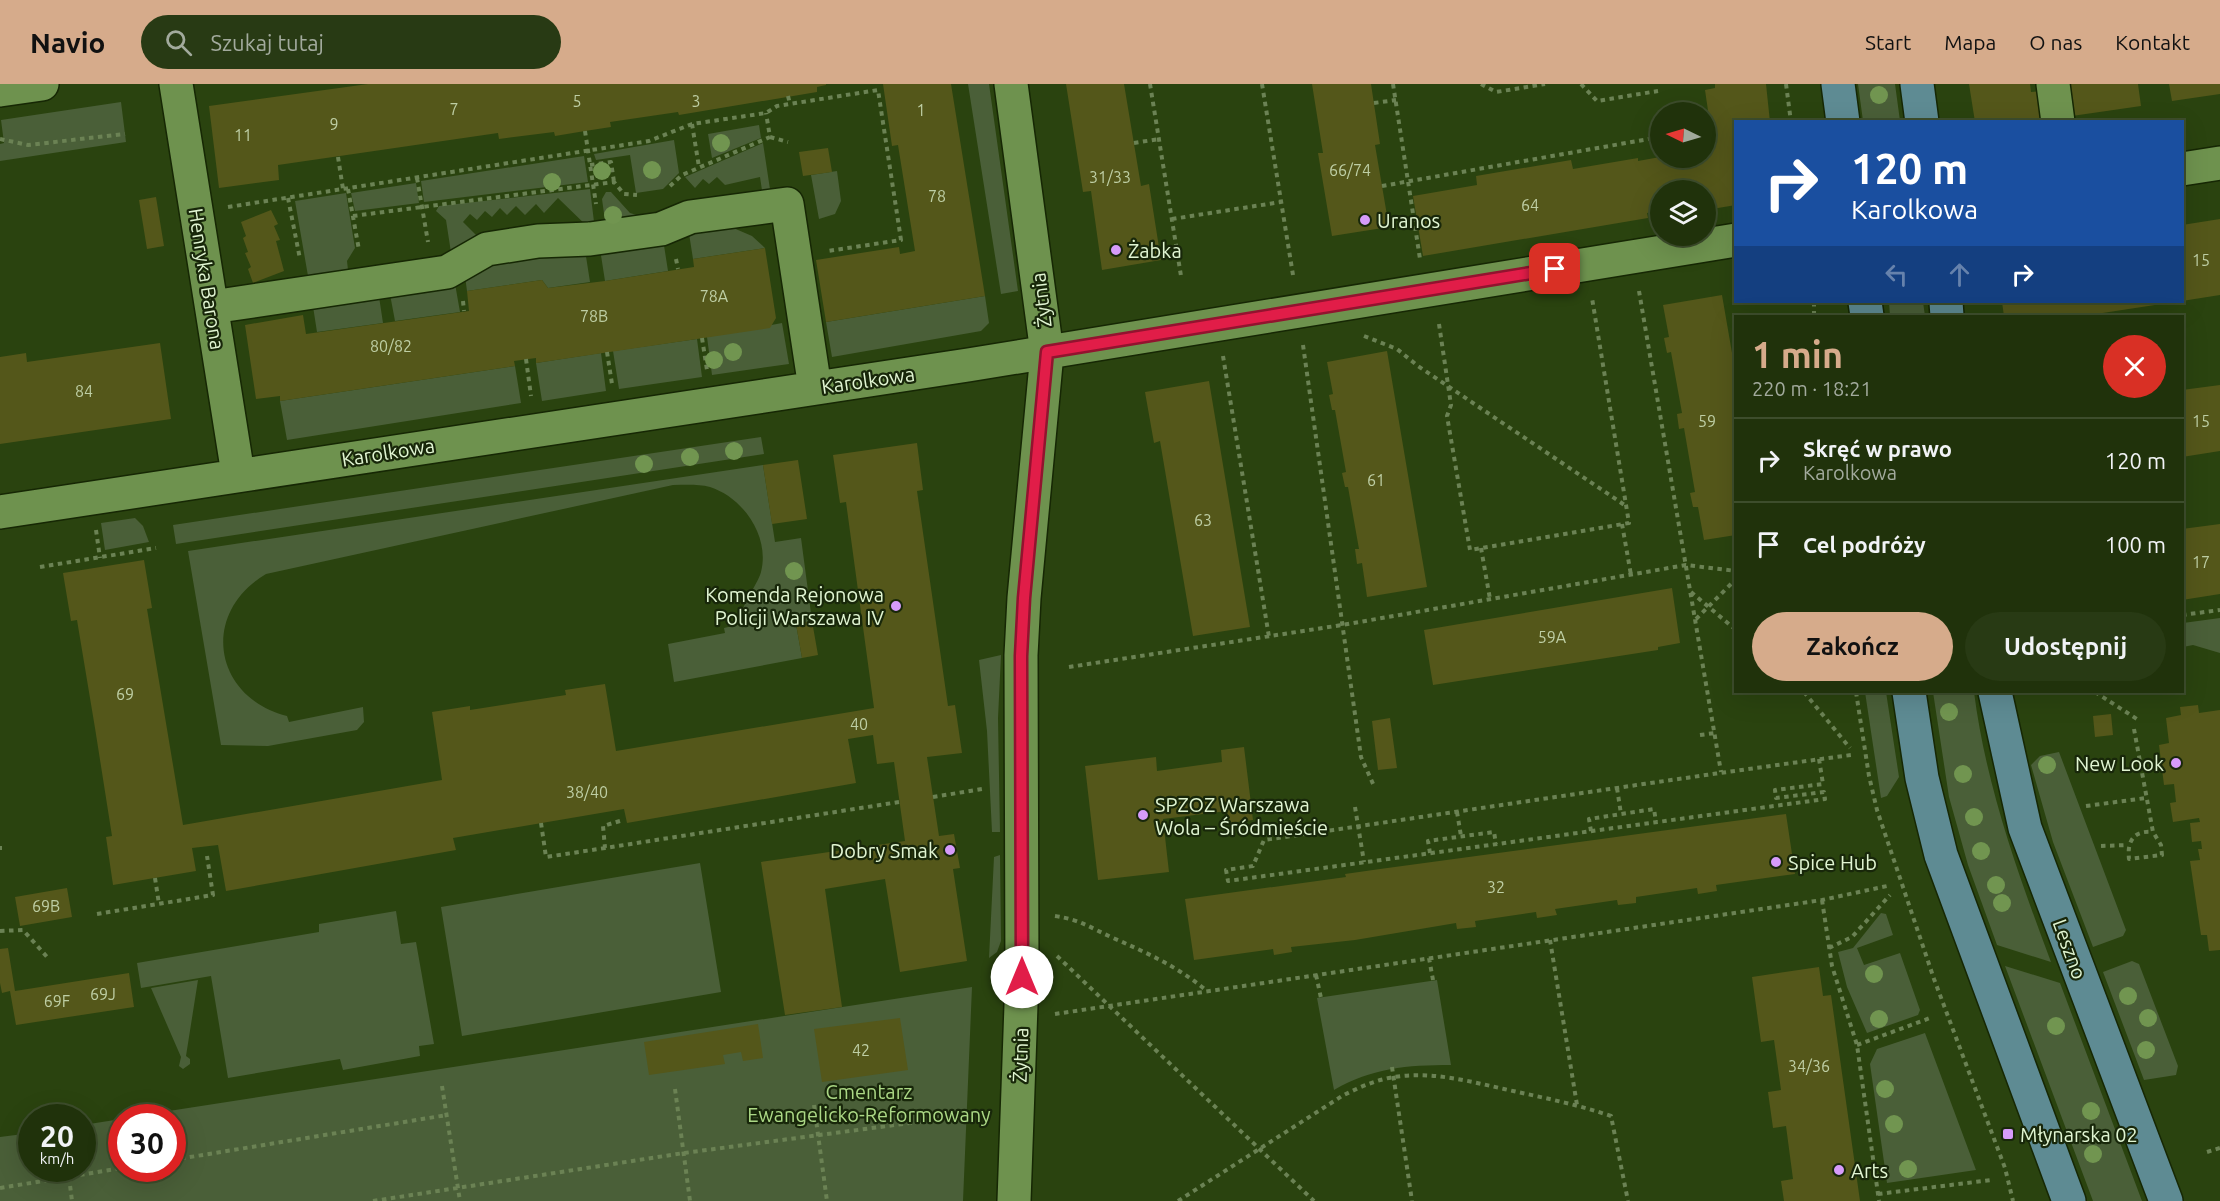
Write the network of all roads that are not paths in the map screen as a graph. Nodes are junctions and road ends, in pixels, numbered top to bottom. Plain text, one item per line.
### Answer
1 (42, 84) edge
2 (176, 84) edge
3 (1011, 84) edge
4 (1838, 84) edge
5 (1917, 84) edge
6 (2054, 84) edge
7 (0, 90) edge
8 (1843, 120) edge
9 (1922, 120) edge
10 (2058, 120) edge
11 (2220, 163) edge
12 (2184, 169) edge
13 (1734, 240) edge
14 (212, 307) junction
15 (1047, 352) junction
16 (815, 388) junction
17 (238, 474) junction
18 (0, 512) edge
19 (1909, 693) edge
20 (1995, 693) edge
21 (1014, 1201) edge
22 (2069, 1201) edge
23 (2166, 1201) edge

1 - 7 street
2 - 14 street, Henryka Barona
3 - 15 street, Żytnia
4 - 8 main road
5 - 9 main road
6 - 10 street
11 - 12 street
13 - 15 street, Karolkowa
14 - 16 street
14 - 17 street, Henryka Barona
15 - 16 street, Karolkowa
15 - 21 street, Żytnia
16 - 17 street, Karolkowa
17 - 18 street, Karolkowa
19 - 22 main road
20 - 23 main road, Leszno

